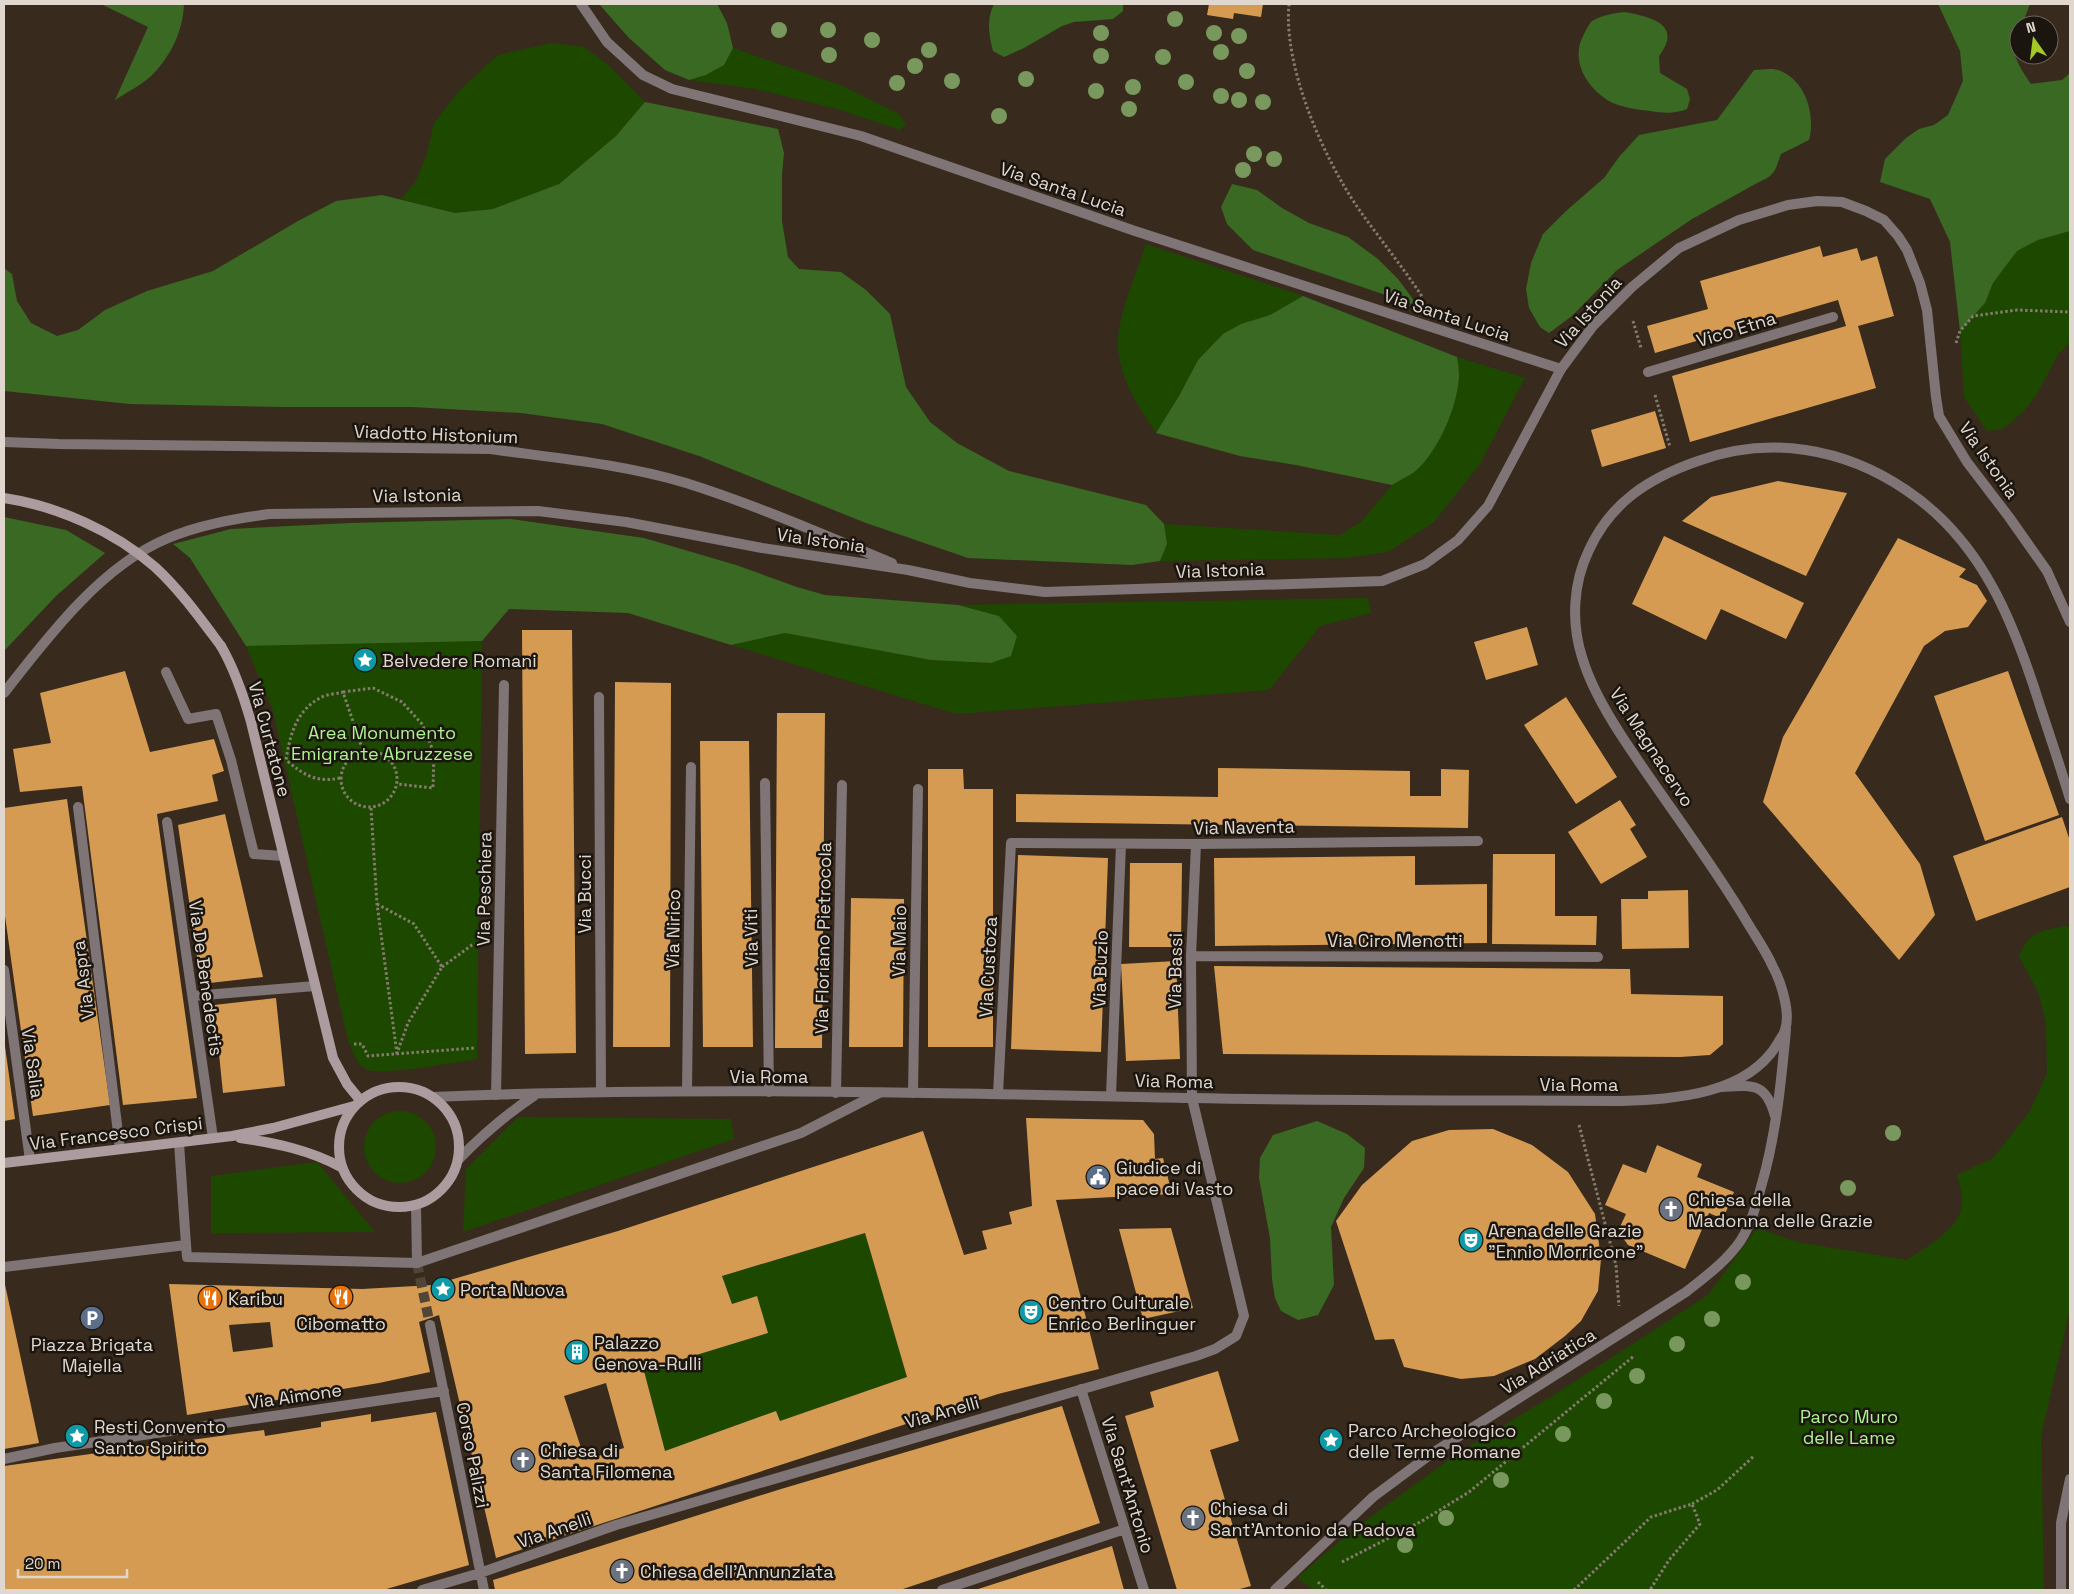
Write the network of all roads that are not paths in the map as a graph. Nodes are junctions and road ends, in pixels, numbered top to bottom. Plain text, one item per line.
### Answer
1 (581, 4) edge
2 (1833, 317) dead end
3 (1561, 369) junction
4 (1648, 372) dead end
5 (4, 442) edge
6 (4, 498) edge
7 (908, 570) junction
8 (2070, 622) edge
9 (166, 672) dead end
10 (504, 685) dead end
11 (4, 693) edge
12 (599, 698) dead end
13 (691, 767) dead end
14 (766, 783) dead end
15 (842, 785) dead end
16 (918, 789) dead end
17 (2070, 799) edge
18 (78, 807) dead end
19 (167, 822) dead end
20 (1478, 841) dead end
21 (1011, 843) joint
22 (1121, 844) junction
23 (1196, 844) junction
24 (283, 856) junction
25 (1191, 956) junction
26 (1598, 957) dead end
27 (4, 970) edge
28 (315, 986) junction
29 (193, 996) junction
30 (1786, 1030) junction
31 (1714, 1088) junction
32 (601, 1091) junction
33 (686, 1091) junction
34 (769, 1092) junction
35 (836, 1092) junction
36 (879, 1093) junction
37 (913, 1093) junction
38 (536, 1094) junction
39 (998, 1094) junction
40 (496, 1095) junction
41 (1111, 1096) junction
42 (433, 1097) junction
43 (1192, 1098) junction
44 (357, 1103) junction
45 (1776, 1120) junction
46 (232, 1136) junction
47 (213, 1138) junction
48 (180, 1143) junction
49 (120, 1149) junction
50 (30, 1160) junction
51 (458, 1160) junction
52 (4, 1163) edge
53 (341, 1167) junction
54 (416, 1205) junction
55 (186, 1245) junction
56 (417, 1264) junction
57 (4, 1267) edge
58 (430, 1326) tunnel mouth
59 (1081, 1389) junction
60 (444, 1391) junction
61 (4, 1459) edge
62 (2070, 1479) edge
63 (1124, 1529) junction
64 (480, 1574) junction
65 (422, 1590) edge
66 (484, 1590) edge
67 (942, 1590) edge
68 (1144, 1590) edge
69 (1275, 1590) edge
70 (2060, 1590) edge

1 - 3 street, Via Santa Lucia
2 - 4 street, Vico Etna
3 - 7 street, Via Istonia
3 - 8 street, Via Istonia
5 - 7 street, Viadotto Histonium
6 - 24 main road, Via Curtatone, bridge
7 - 11 street, Via Istonia
9 - 24 street
10 - 40 street, Via Peschiera
12 - 32 street, Via Bucci
13 - 33 street, Via Nirico
14 - 34 street, Via Viti
15 - 35 street, Via Floriano Pietrocola
16 - 37 street, Via Maio
17 - 30 street, Via Magnacervo
18 - 49 street, Via Aspra
19 - 29 street, Via De Benedectis
20 - 23 street, Via Naventa
21 - 22 street, Via Naventa
21 - 39 street, Via Custoza
22 - 23 street, Via Naventa
22 - 41 street, Via Buzio
23 - 25 street, Via Bassi
24 - 28 main road, Via Curtatone
25 - 26 street, Via Ciro Menotti
25 - 43 street, Via Bassi
27 - 50 street, Via Salia
28 - 29 street
28 - 44 main road, Via Curtatone
29 - 47 street, Via De Benedectis
30 - 31 street, Via Roma
30 - 45 street, Via Adriatica
31 - 43 street, Via Roma
31 - 45 street
32 - 33 street, Via Roma
32 - 38 street, Via Roma
33 - 34 street, Via Roma
34 - 35 street, Via Roma
35 - 36 street, Via Roma
36 - 37 street, Via Roma
36 - 56 street
37 - 39 street, Via Roma
38 - 40 street, Via Roma
38 - 51 street
39 - 41 street, Via Roma
40 - 42 street, Via Roma
41 - 43 street, Via Roma
42 - 44 main road
42 - 51 main road
43 - 59 street, Via Anelli
44 - 46 main road, Via Francesco Crispi
44 - 53 main road
45 - 69 street, Via Adriatica
46 - 47 main road, Via Francesco Crispi
46 - 53 main road, Via Francesco Crispi
47 - 48 main road, Via Francesco Crispi
48 - 49 main road, Via Francesco Crispi
48 - 55 street
49 - 50 main road, Via Francesco Crispi
50 - 52 main road, Via Francesco Crispi
51 - 54 main road
53 - 54 main road
54 - 56 street
55 - 56 street
55 - 57 street
58 - 60 street, Corso Palizzi
59 - 63 street, Via Sant'Antonio
59 - 64 street, Via Anelli
60 - 61 street, Via Aimone
60 - 64 street, Corso Palizzi
62 - 70 street
63 - 67 street
63 - 68 street, Via Sant'Antonio
64 - 65 street, Via Anelli
64 - 66 street, Corso Palizzi

